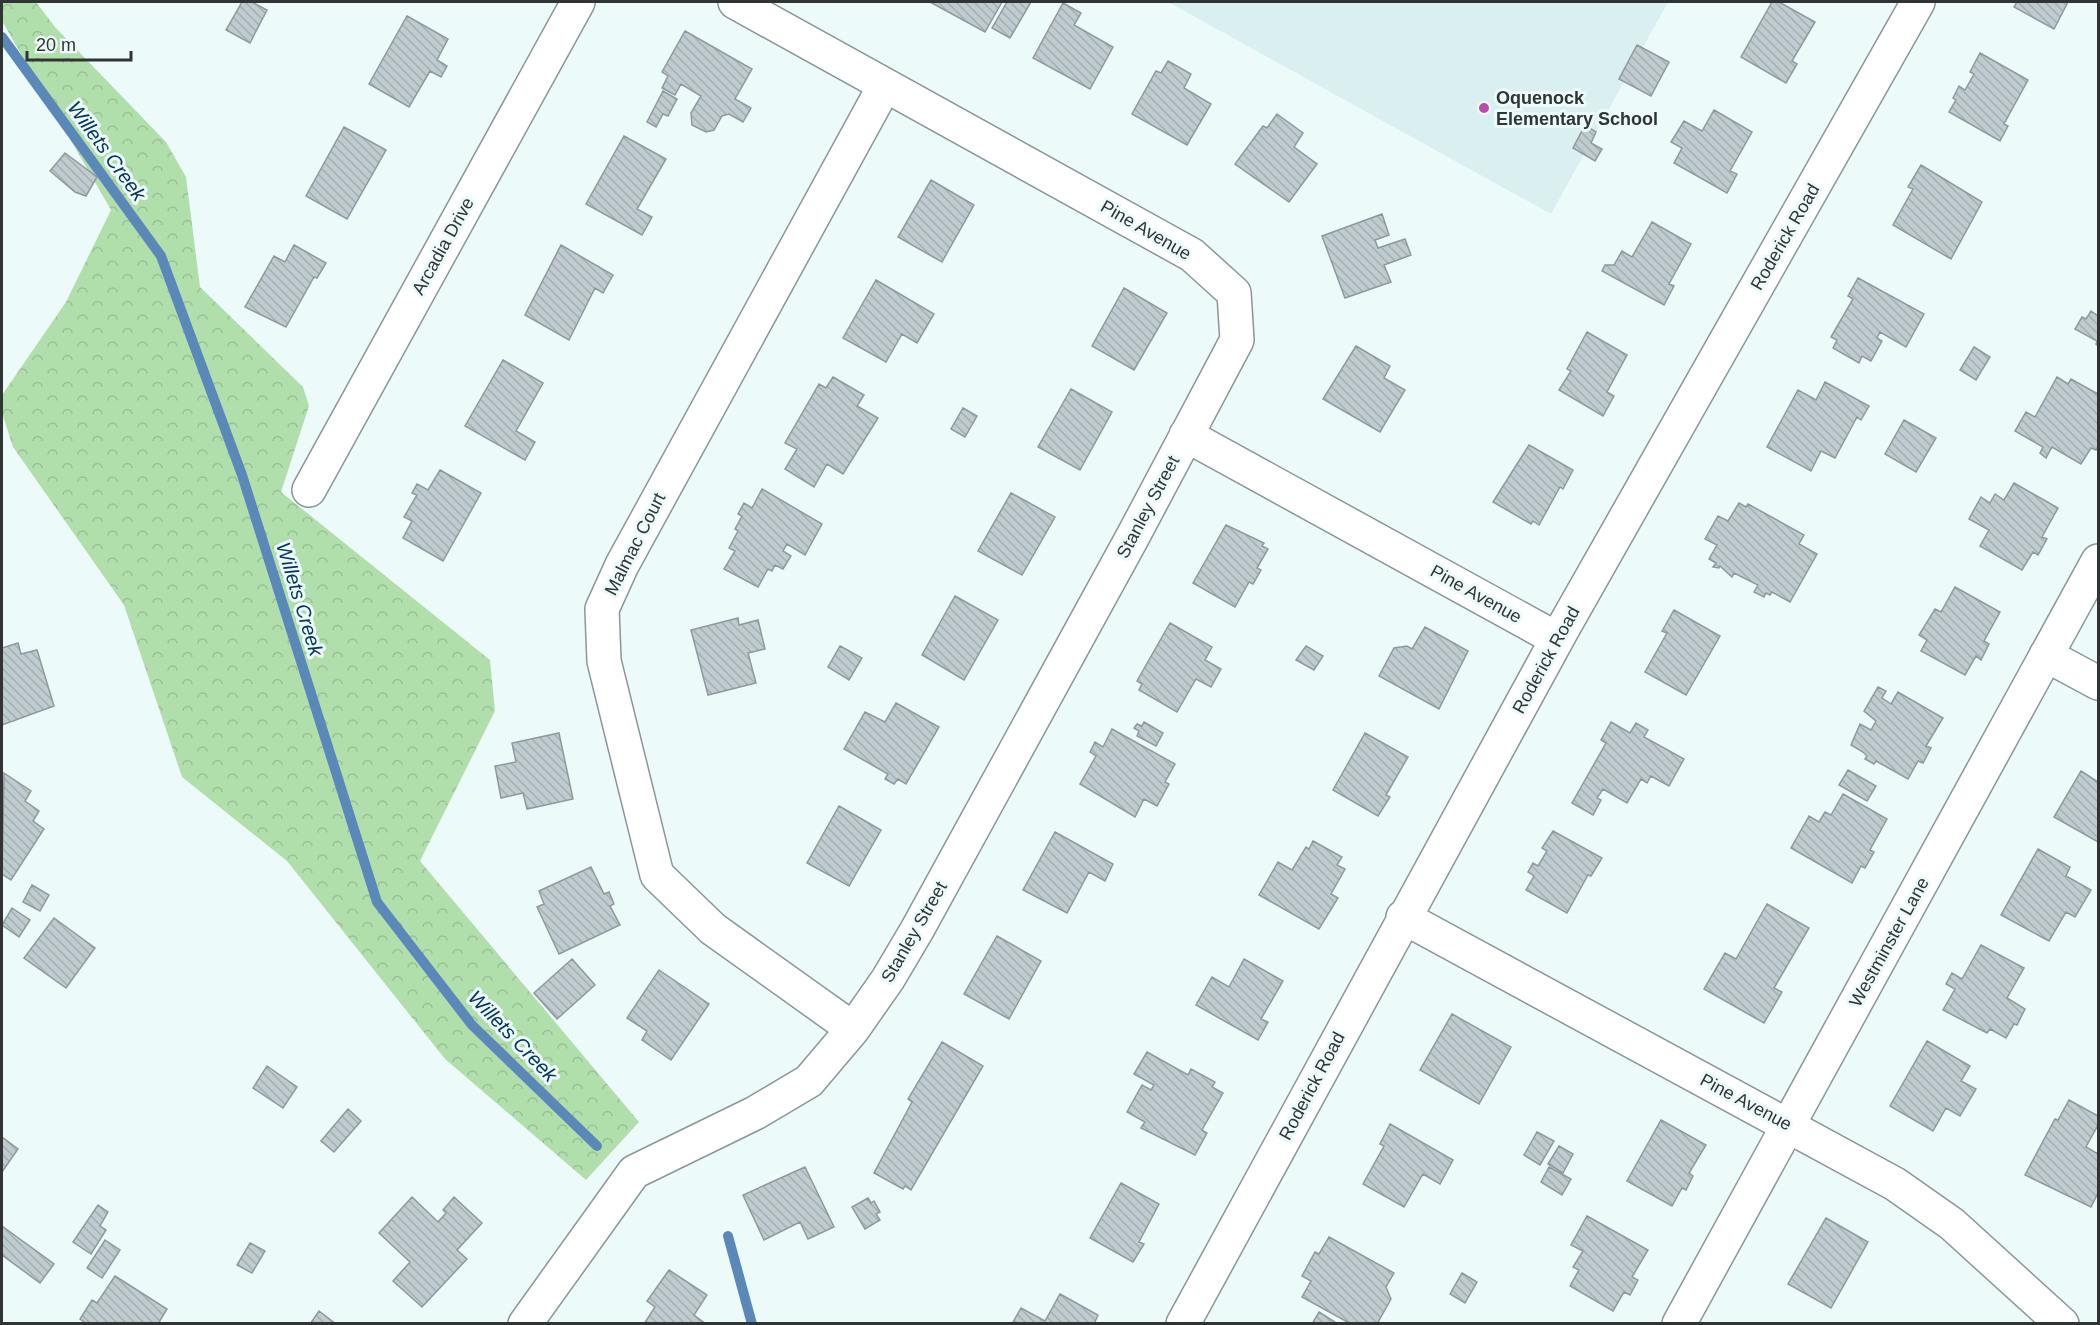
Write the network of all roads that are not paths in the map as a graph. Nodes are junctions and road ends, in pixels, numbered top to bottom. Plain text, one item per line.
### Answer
1 (578, 2) edge
2 (735, 2) edge
3 (1918, 2) edge
4 (885, 85) junction
5 (1186, 435) junction
6 (309, 490) dead end
7 (2098, 561) edge
8 (1557, 639) junction
9 (2046, 655) junction
10 (2098, 683) edge
11 (1403, 917) junction
12 (853, 1029) junction
13 (1789, 1125) junction
14 (525, 1323) edge
15 (1183, 1323) edge
16 (1679, 1323) edge
17 (2062, 1323) edge

1 - 6 street, Arcadia Drive
2 - 4 street, Pine Avenue
3 - 8 street, Roderick Road
4 - 5 street, Pine Avenue
4 - 12 street, Malmac Court
5 - 8 street, Pine Avenue
5 - 12 street, Stanley Street
7 - 9 street, Westminster Lane
8 - 11 street, Roderick Road
9 - 10 street
9 - 13 street, Westminster Lane
11 - 13 street, Pine Avenue
11 - 15 street, Roderick Road
12 - 14 street, Stanley Street
13 - 16 street, Westminster Lane
13 - 17 street, Pine Avenue

